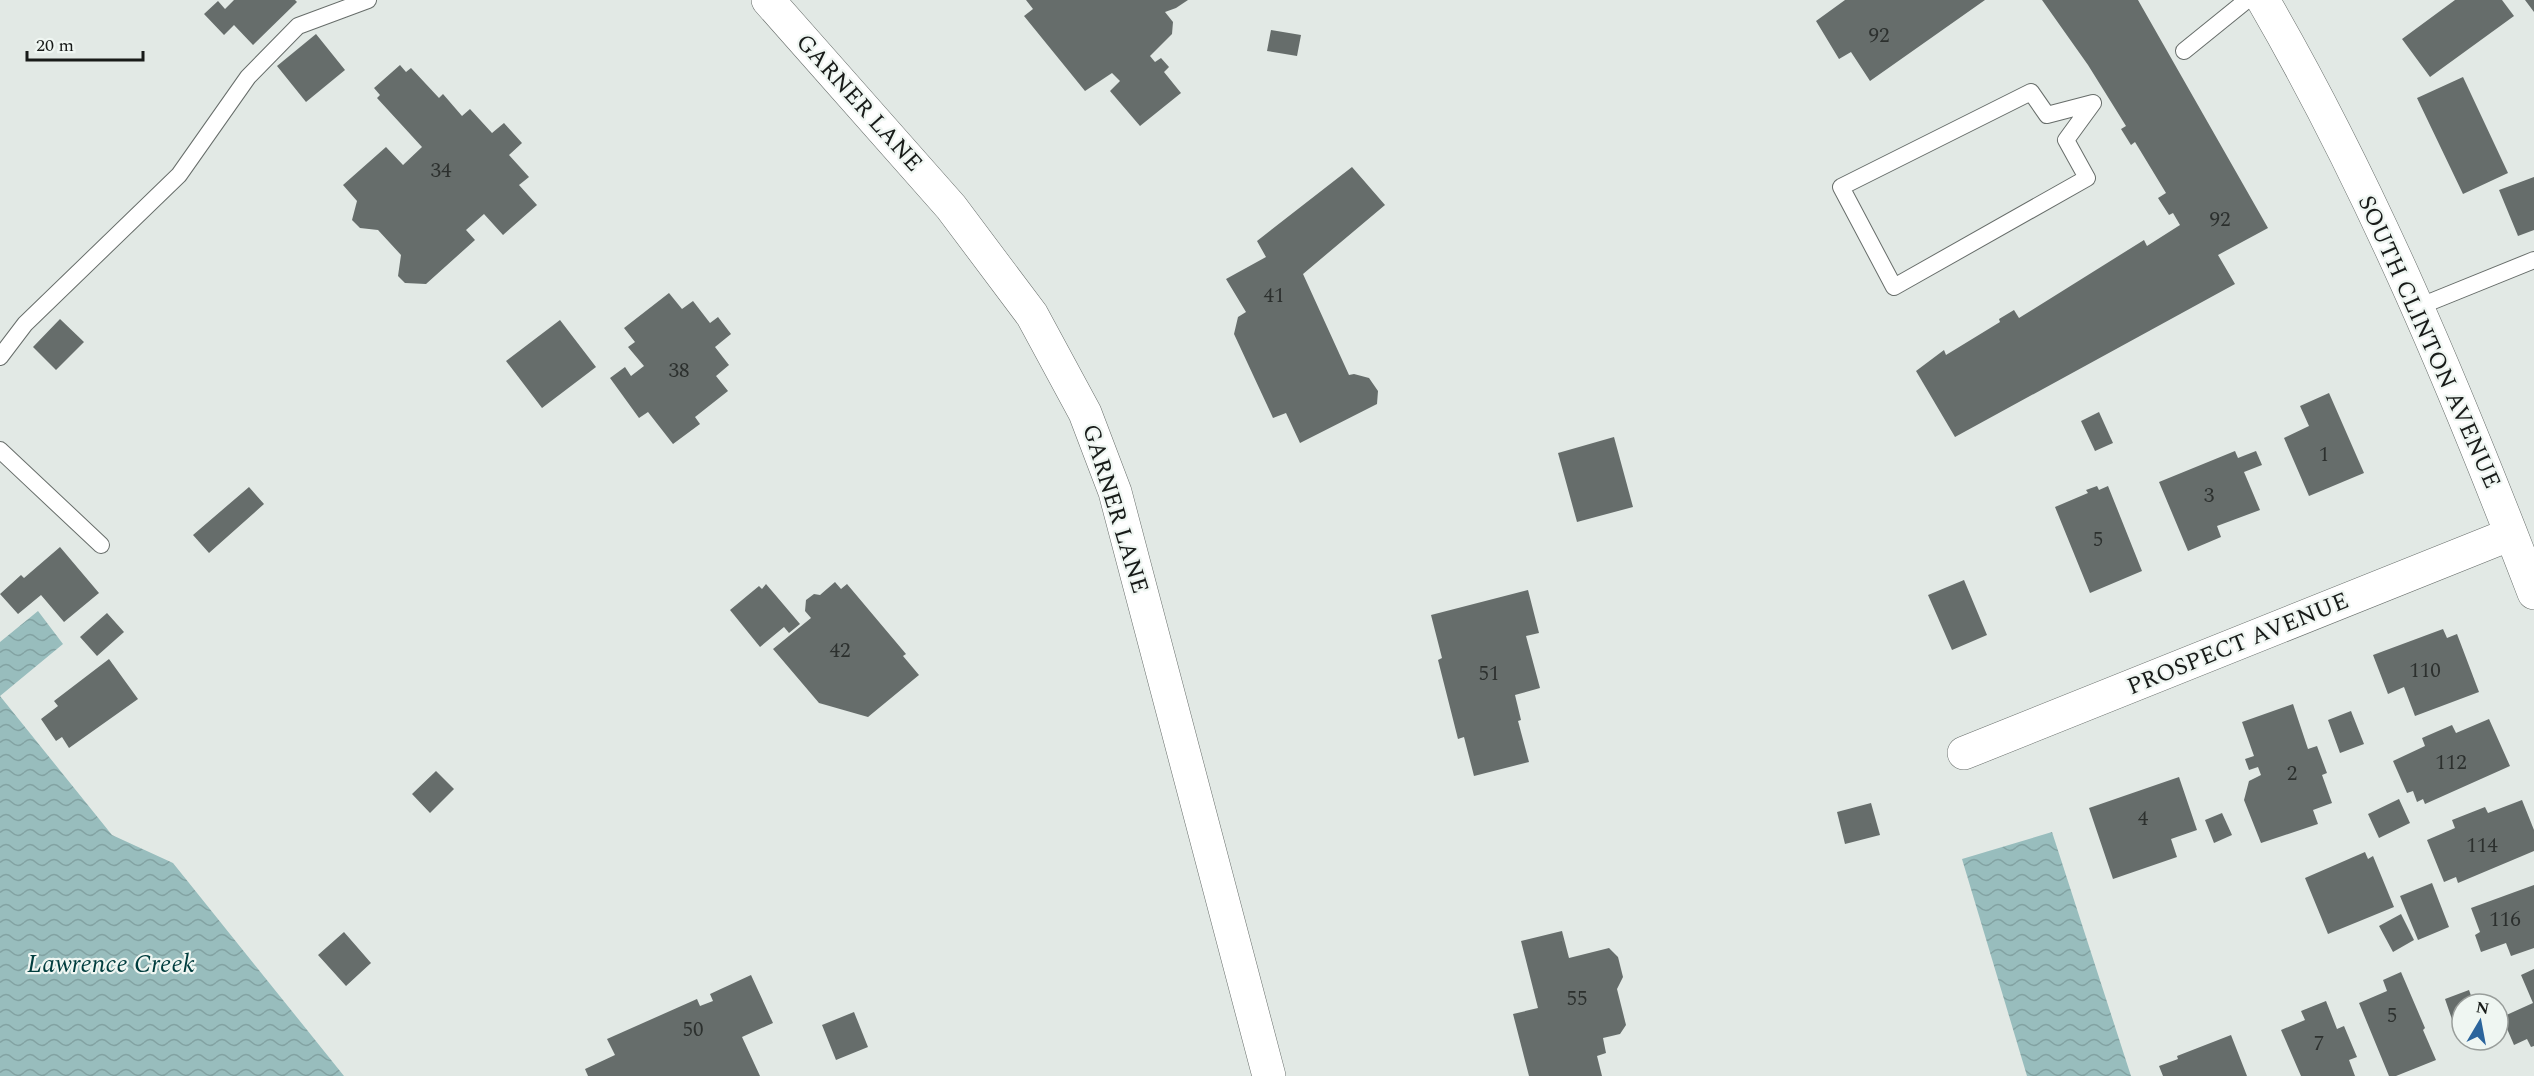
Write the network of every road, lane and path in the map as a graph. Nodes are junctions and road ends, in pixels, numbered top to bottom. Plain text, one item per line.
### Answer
1 (368, 0) edge
2 (768, 0) edge
3 (2247, 0) edge
4 (2263, 0) edge
5 (2184, 51) dead end
6 (2093, 104) joint
7 (2534, 260) edge
8 (2418, 307) junction
9 (0, 357) edge
10 (0, 450) edge
11 (2511, 534) junction
12 (101, 545) dead end
13 (2534, 593) edge
14 (1964, 753) dead end
15 (1269, 1076) edge

1 - 9 lane
2 - 15 street, GARNER LANE
3 - 5 lane
4 - 8 street, SOUTH CLINTON AVENUE
6 - 6 lane
7 - 8 lane
8 - 11 street, SOUTH CLINTON AVENUE
10 - 12 lane
11 - 13 street, SOUTH CLINTON AVENUE
11 - 14 street, PROSPECT AVENUE

